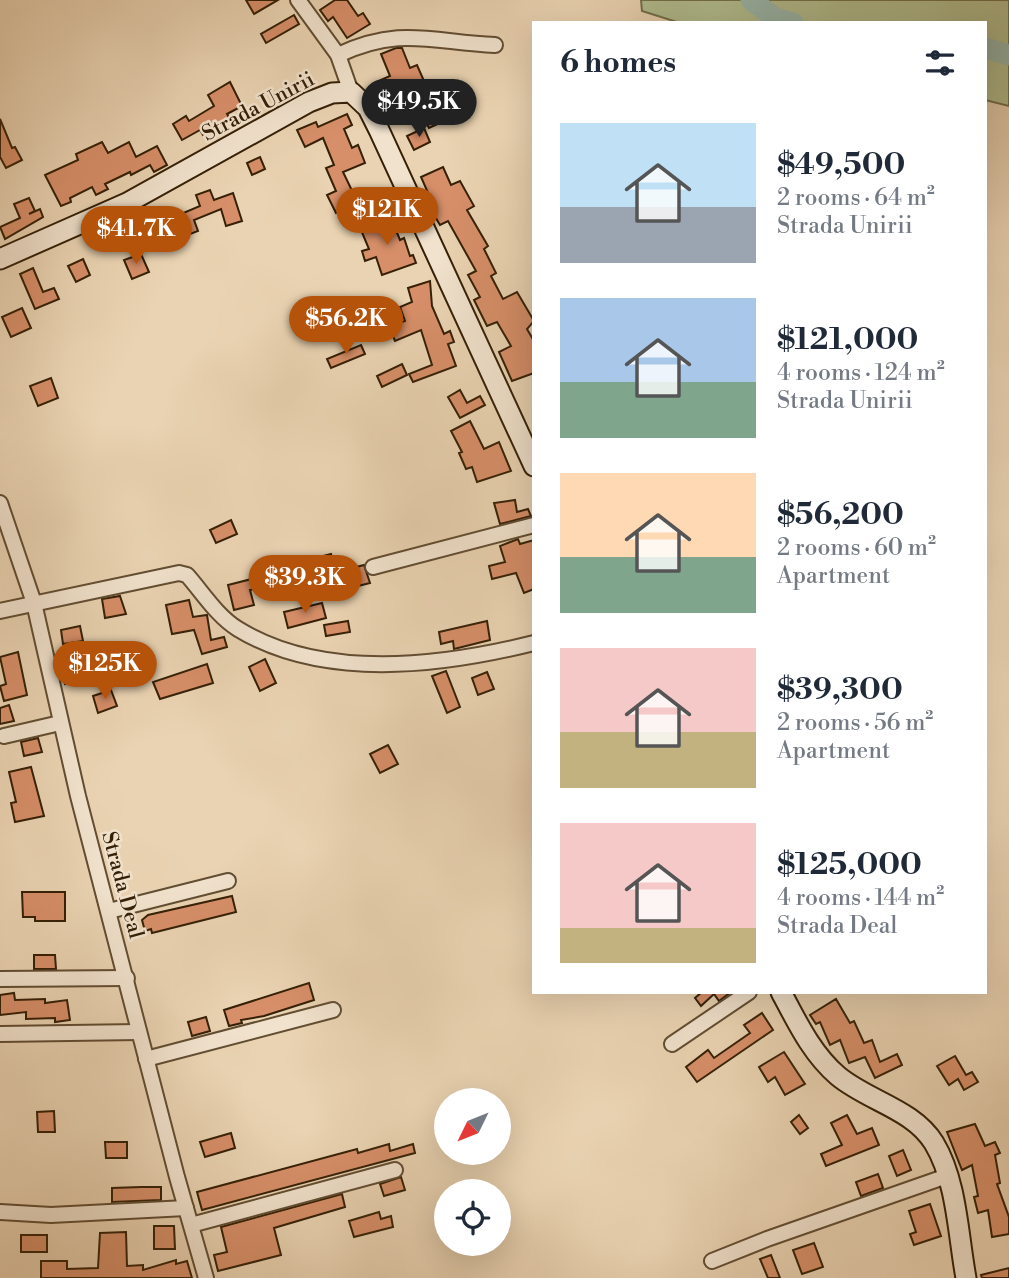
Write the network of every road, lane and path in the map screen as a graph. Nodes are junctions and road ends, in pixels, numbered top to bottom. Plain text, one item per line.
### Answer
1 (298, 0) edge
2 (495, 46) dead end
3 (338, 55) junction
4 (351, 92) junction
5 (0, 259) edge
6 (532, 462) edge
7 (0, 503) edge
8 (532, 525) edge
9 (373, 567) dead end
10 (34, 603) junction
11 (0, 611) edge
12 (532, 644) edge
13 (60, 723) junction
14 (4, 736) dead end
15 (228, 881) dead end
16 (109, 911) junction
17 (127, 978) junction
18 (0, 979) edge
19 (745, 994) edge
20 (782, 994) edge
21 (333, 1010) dead end
22 (139, 1032) junction
23 (0, 1034) edge
24 (672, 1044) dead end
25 (146, 1059) junction
26 (395, 1170) dead end
27 (947, 1176) junction
28 (186, 1209) junction
29 (0, 1212) edge
30 (191, 1225) junction
31 (712, 1261) dead end
32 (206, 1278) edge
33 (967, 1278) edge

1 - 3 street
2 - 3 street
3 - 4 street
4 - 5 main road, Strada Unirii
4 - 6 main road
7 - 10 street, Strada Deal
8 - 9 street
10 - 11 street
10 - 12 street
10 - 13 street, Strada Deal
13 - 14 street
13 - 16 street, Strada Deal
15 - 16 street
16 - 17 street, Strada Deal
17 - 18 street
17 - 22 street, Strada Deal
19 - 24 street
20 - 27 main road
21 - 25 street
22 - 23 street
22 - 25 street, Strada Deal
25 - 28 street, Strada Deal
26 - 30 street
27 - 31 street
27 - 33 main road
28 - 29 street
28 - 30 street, Strada Deal
30 - 32 street, Strada Deal

